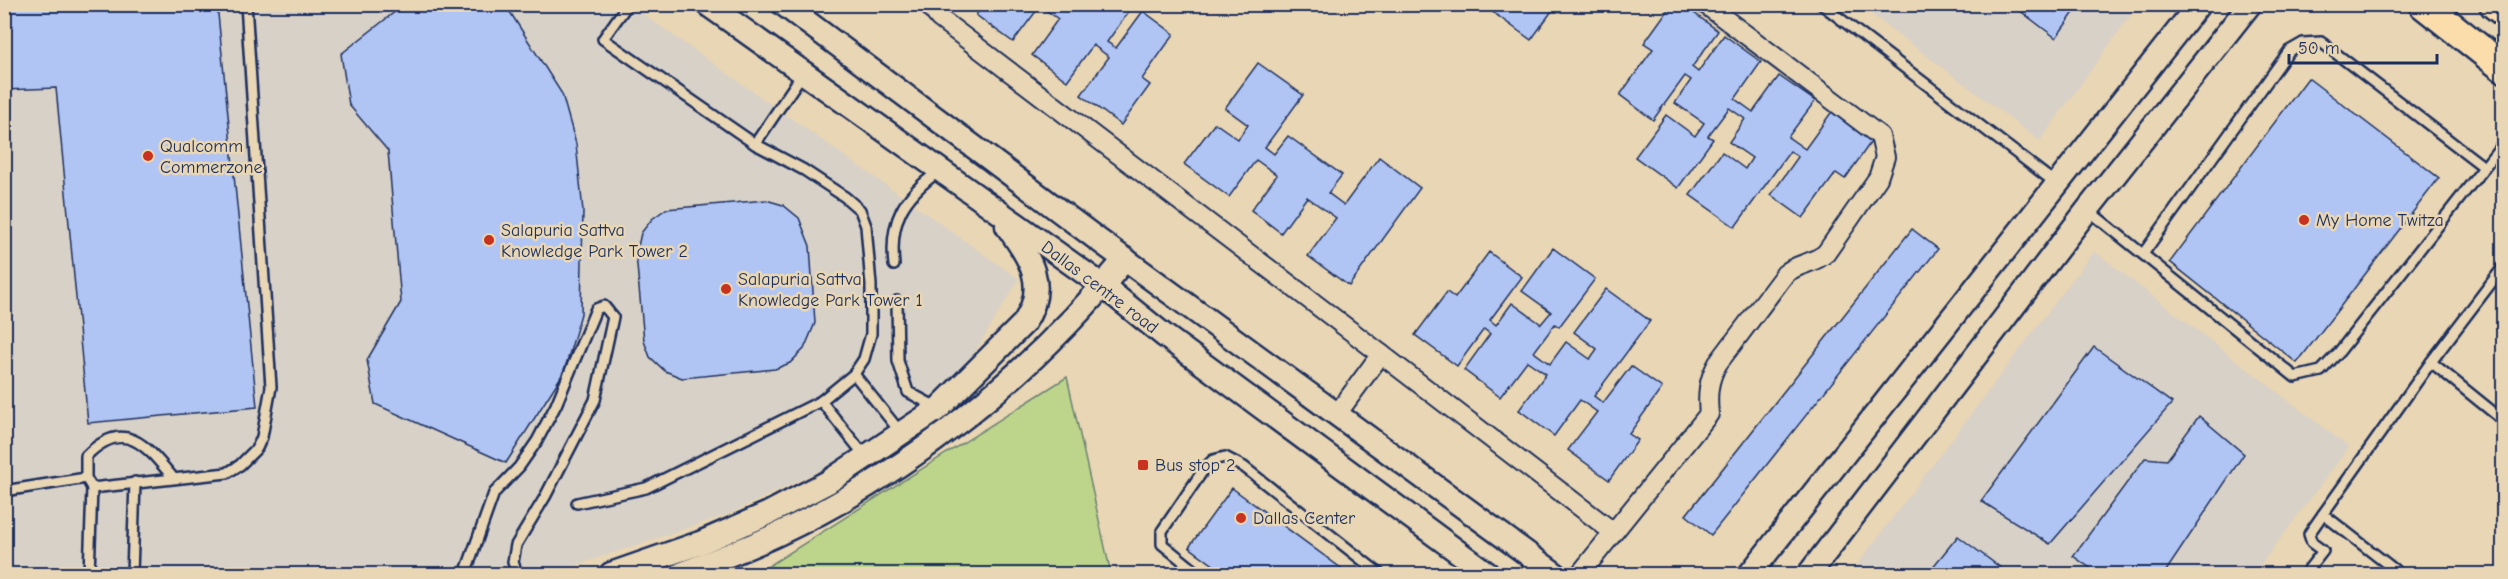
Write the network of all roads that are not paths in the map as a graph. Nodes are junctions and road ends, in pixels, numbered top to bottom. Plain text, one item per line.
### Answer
1 (246, 4) edge
2 (628, 4) edge
3 (707, 4) edge
4 (783, 4) edge
5 (928, 4) edge
6 (1705, 4) edge
7 (1821, 4) edge
8 (2199, 4) edge
9 (2250, 4) edge
10 (2423, 4) edge
11 (2494, 4) edge
12 (2504, 12) edge
13 (2504, 68) edge
14 (803, 73) junction
15 (2504, 142) edge
16 (755, 144) junction
17 (2484, 167) junction
18 (940, 170) junction
19 (2058, 185) junction
20 (2088, 209) junction
21 (999, 214) junction
22 (2143, 254) junction
23 (1125, 259) junction
24 (894, 265) dead end
25 (2504, 266) edge
26 (1103, 286) junction
27 (897, 301) dead end
28 (1381, 354) junction
29 (2431, 362) junction
30 (854, 374) junction
31 (821, 401) junction
32 (939, 408) junction
33 (1337, 414) junction
34 (2504, 421) edge
35 (902, 434) junction
36 (866, 458) junction
37 (680, 460) dead end
38 (688, 469) junction
39 (86, 478) junction
40 (174, 479) junction
41 (135, 482) junction
42 (92, 488) junction
43 (4, 491) edge
44 (577, 503) dead end
45 (2323, 514) junction
46 (1613, 532) junction
47 (1474, 571) edge
48 (89, 574) edge
49 (132, 574) edge
50 (465, 574) edge
51 (517, 574) edge
52 (611, 574) edge
53 (681, 574) edge
54 (1199, 574) edge
55 (1380, 574) edge
56 (1555, 574) edge
57 (1580, 574) edge
58 (1750, 574) edge
59 (1809, 574) edge
60 (2305, 574) edge
61 (2400, 574) edge

1 - 40 lane
2 - 16 lane
3 - 14 street, Dallas centre road
4 - 23 street, Dallas centre road
5 - 28 street
6 - 46 street
7 - 19 lane
8 - 19 street
9 - 20 street
10 - 13 main road
11 - 12 main road
14 - 16 lane
14 - 18 street, Dallas centre road
15 - 17 lane
16 - 30 lane
17 - 22 lane
17 - 22 lane
18 - 21 street, Dallas centre road
18 - 24 lane
19 - 58 street
20 - 22 lane
20 - 59 street
21 - 26 street, Dallas centre road
21 - 32 street
23 - 26 street
23 - 33 street, Dallas centre road
25 - 29 lane
26 - 47 street, Dallas centre road
26 - 53 street
27 - 32 lane
28 - 33 street
28 - 46 street
29 - 34 lane
29 - 45 lane
30 - 31 lane
30 - 35 lane
31 - 36 lane
31 - 38 lane
32 - 35 street
33 - 56 street, Dallas centre road
35 - 36 street
36 - 52 street
37 - 38 lane
38 - 44 lane
39 - 40 lane
39 - 42 lane
39 - 43 lane
40 - 41 lane
41 - 42 lane
41 - 49 lane
42 - 48 lane
45 - 60 lane
45 - 61 lane
46 - 57 street
50 - 51 lane
54 - 55 lane

